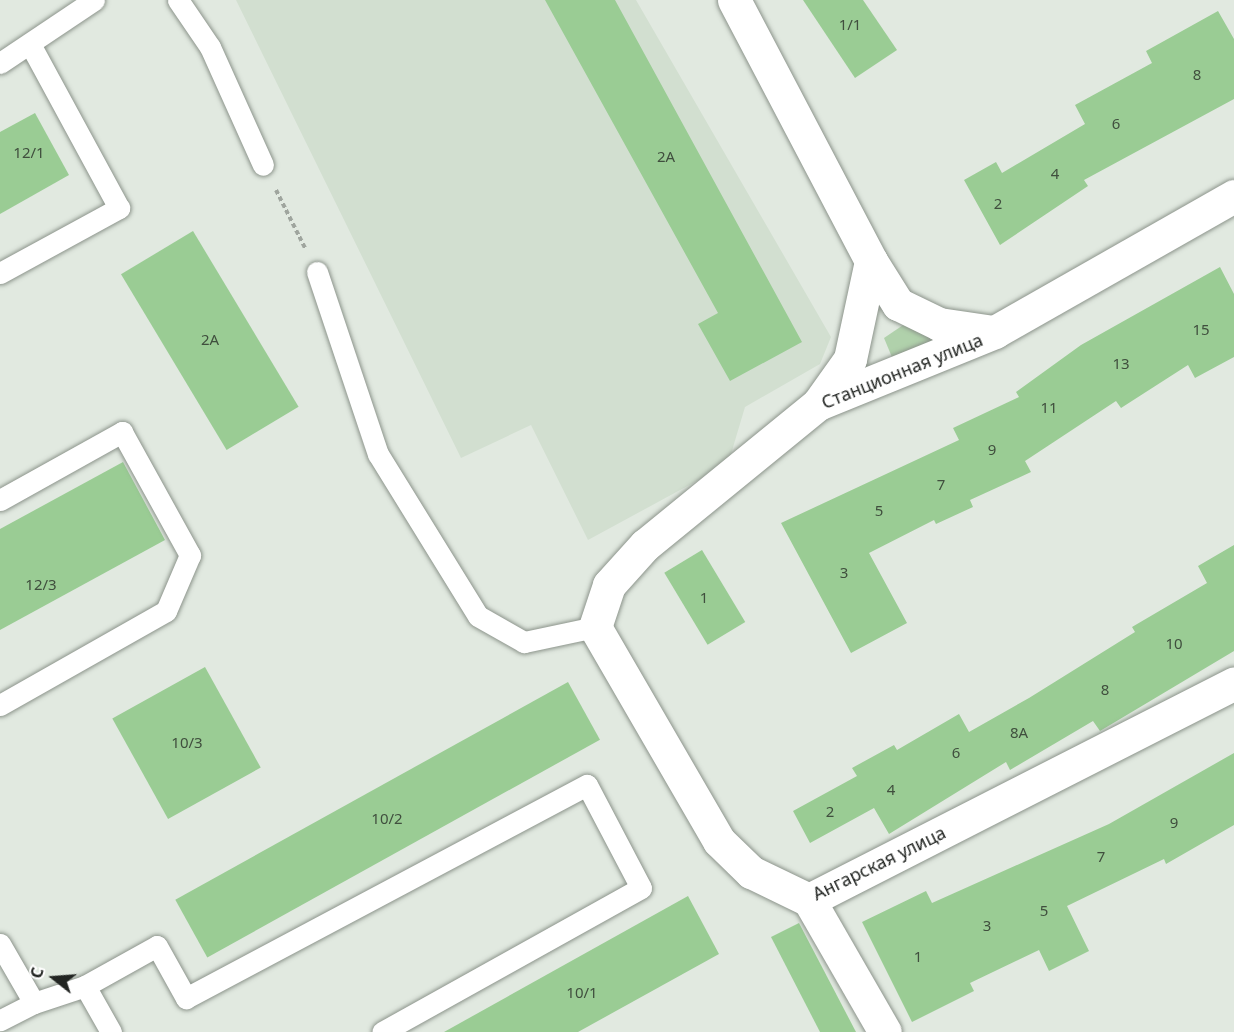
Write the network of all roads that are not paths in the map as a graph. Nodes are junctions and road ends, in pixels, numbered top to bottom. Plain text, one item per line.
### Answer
1 (94, 0) edge
2 (178, 0) edge
3 (734, 0) edge
4 (32, 46) junction
5 (0, 63) edge
6 (263, 165) road end
7 (1234, 196) edge
8 (871, 261) junction
9 (317, 272) road end
10 (0, 273) edge
11 (995, 332) junction
12 (818, 404) junction
13 (0, 500) edge
14 (595, 627) junction
15 (1234, 683) edge
16 (0, 705) edge
17 (809, 900) junction
18 (0, 944) edge
19 (85, 987) junction
20 (34, 1004) junction
21 (0, 1020) edge
22 (111, 1032) edge
23 (382, 1032) edge
24 (885, 1032) edge

1 - 4 lane
2 - 6 lane
3 - 8 street
4 - 5 lane
4 - 10 lane
7 - 11 street, Станционная улица
8 - 11 street
8 - 12 street
9 - 14 lane
11 - 12 street, Станционная улица
12 - 14 street, Станционная улица
13 - 16 lane
14 - 17 street, Ангарская улица
15 - 17 street, Ангарская улица
17 - 24 street
18 - 20 lane
19 - 20 lane
19 - 22 lane
19 - 23 lane
20 - 21 lane

